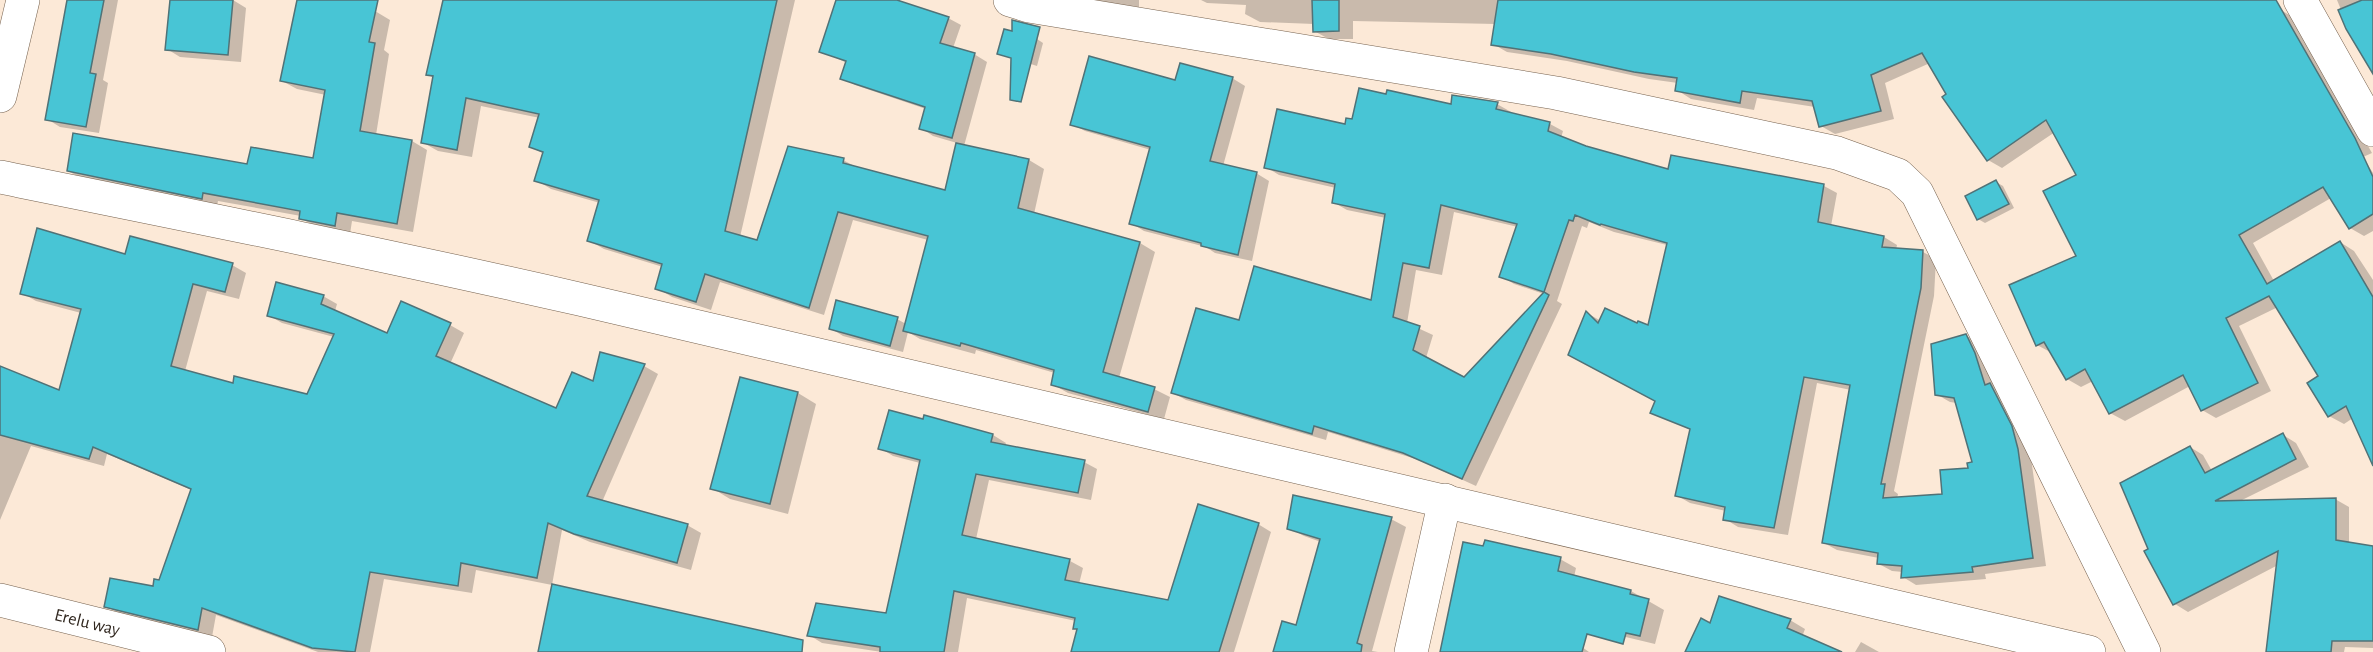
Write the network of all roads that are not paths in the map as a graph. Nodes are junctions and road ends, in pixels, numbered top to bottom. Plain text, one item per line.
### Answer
1 (1010, 0) edge
2 (2300, 0) edge
3 (14, 14) edge
4 (0, 96) edge
5 (2373, 130) edge
6 (0, 177) edge
7 (1445, 500) junction
8 (0, 600) edge
9 (209, 652) edge
10 (1411, 652) edge
11 (2089, 652) edge
12 (2144, 652) edge

1 - 12 street
2 - 5 street
3 - 4 street
6 - 7 street
7 - 10 street
7 - 11 street
8 - 9 street, Erelu way

